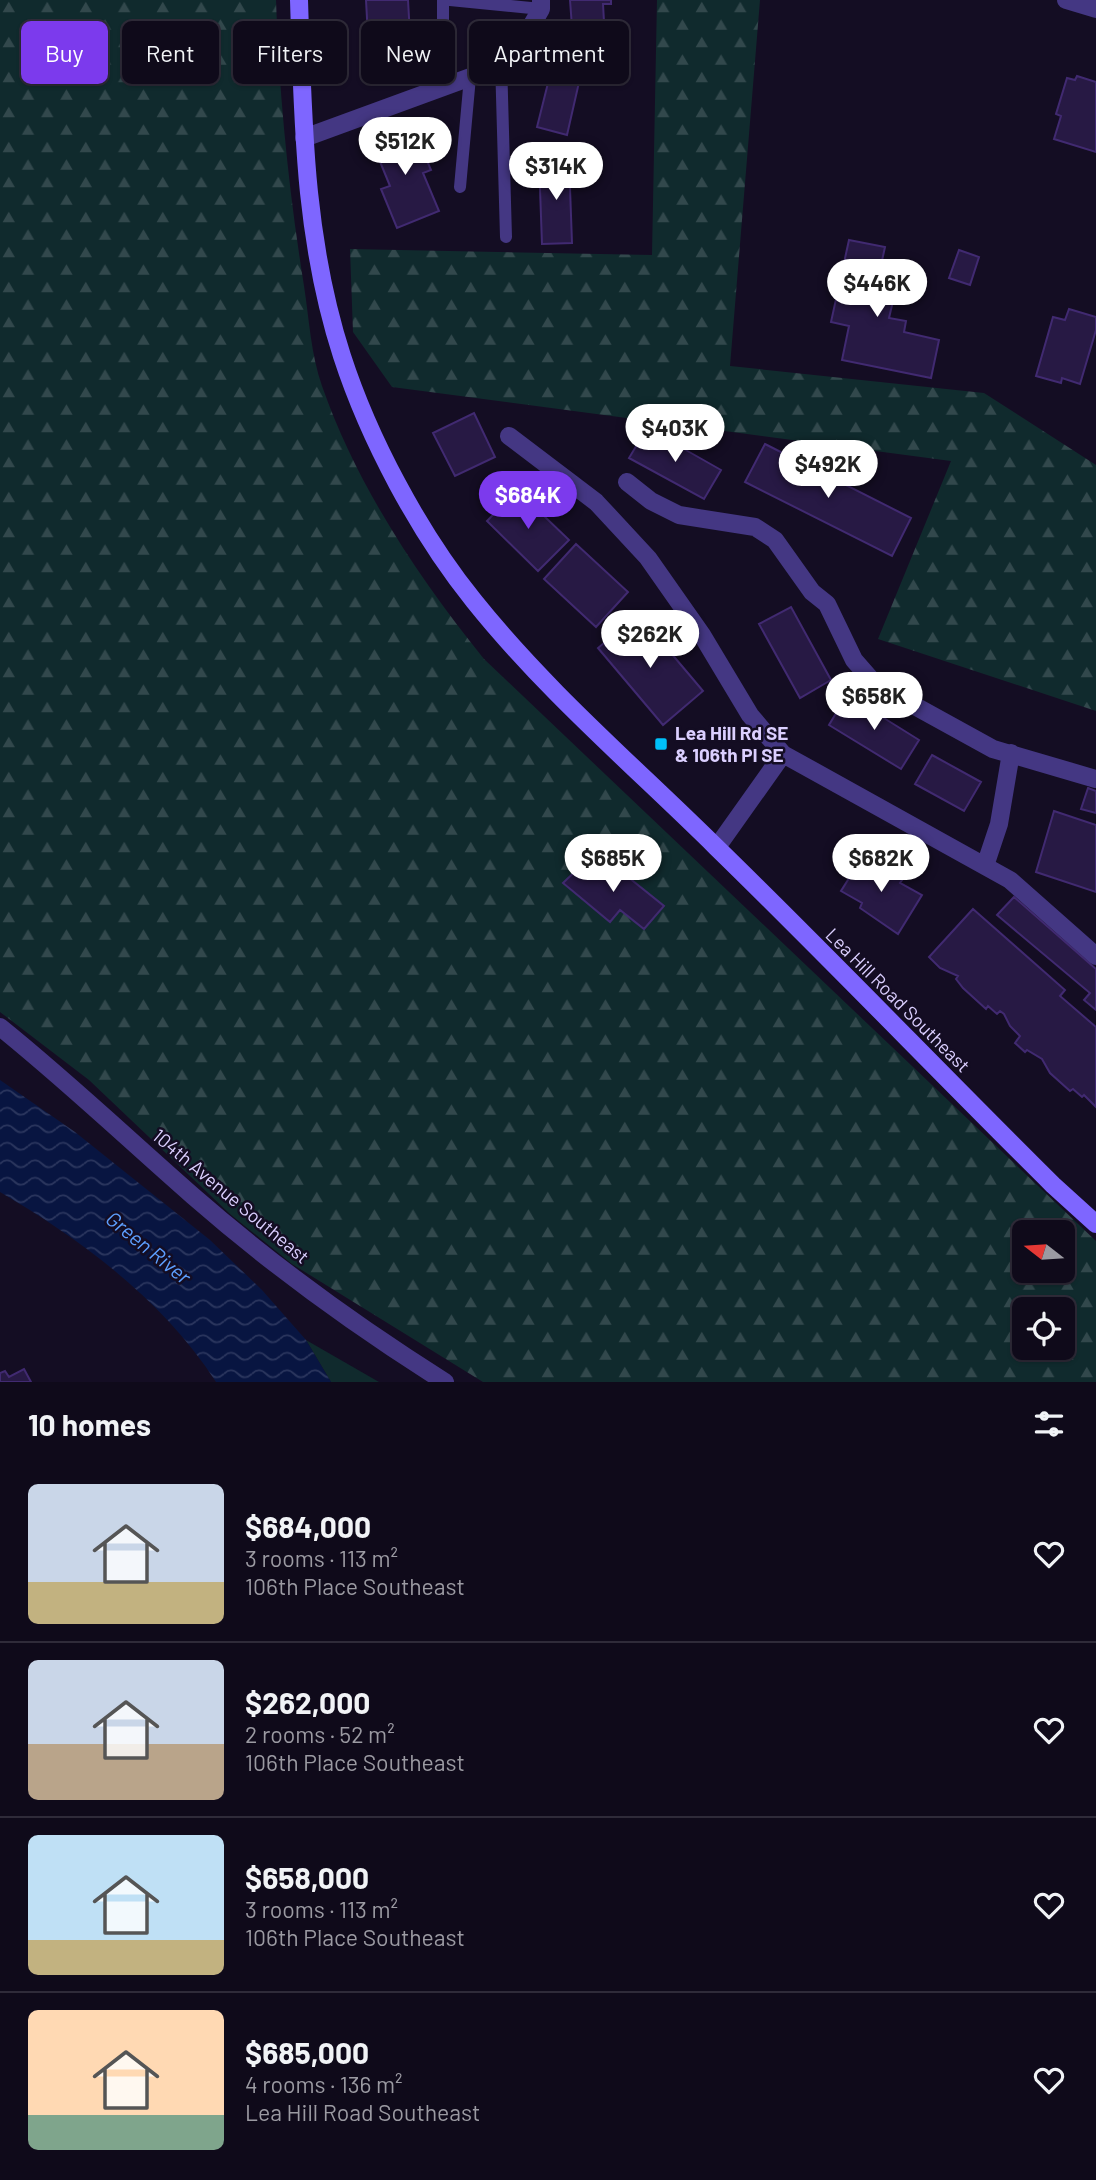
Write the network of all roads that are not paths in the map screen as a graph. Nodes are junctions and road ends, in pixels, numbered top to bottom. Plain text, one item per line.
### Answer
1 (299, 0) edge
2 (443, 0) edge
3 (450, 0) edge
4 (1066, 0) edge
5 (541, 5) edge
6 (1096, 9) edge
7 (443, 21) edge
8 (533, 21) edge
9 (469, 77) edge
10 (469, 84) edge
11 (502, 84) edge
12 (304, 138) junction
13 (460, 187) dead end
14 (506, 237) dead end
15 (509, 436) dead end
16 (627, 482) dead end
17 (1011, 753) junction
18 (783, 754) junction
19 (1096, 779) edge
20 (717, 847) junction
21 (985, 866) junction
22 (1096, 956) edge
23 (0, 1027) edge
24 (1096, 1224) edge
25 (445, 1382) edge

1 - 12 main road, Lea Hill Road Southeast
2 - 7 lane
3 - 5 lane
4 - 6 street
5 - 8 street
9 - 12 street
10 - 13 lane
11 - 14 lane
12 - 20 main road, Lea Hill Road Southeast
15 - 18 street
16 - 17 street
17 - 19 street
17 - 21 street
18 - 20 street
18 - 21 street
20 - 24 main road, Lea Hill Road Southeast
21 - 22 street
23 - 25 street, 104th Avenue Southeast

